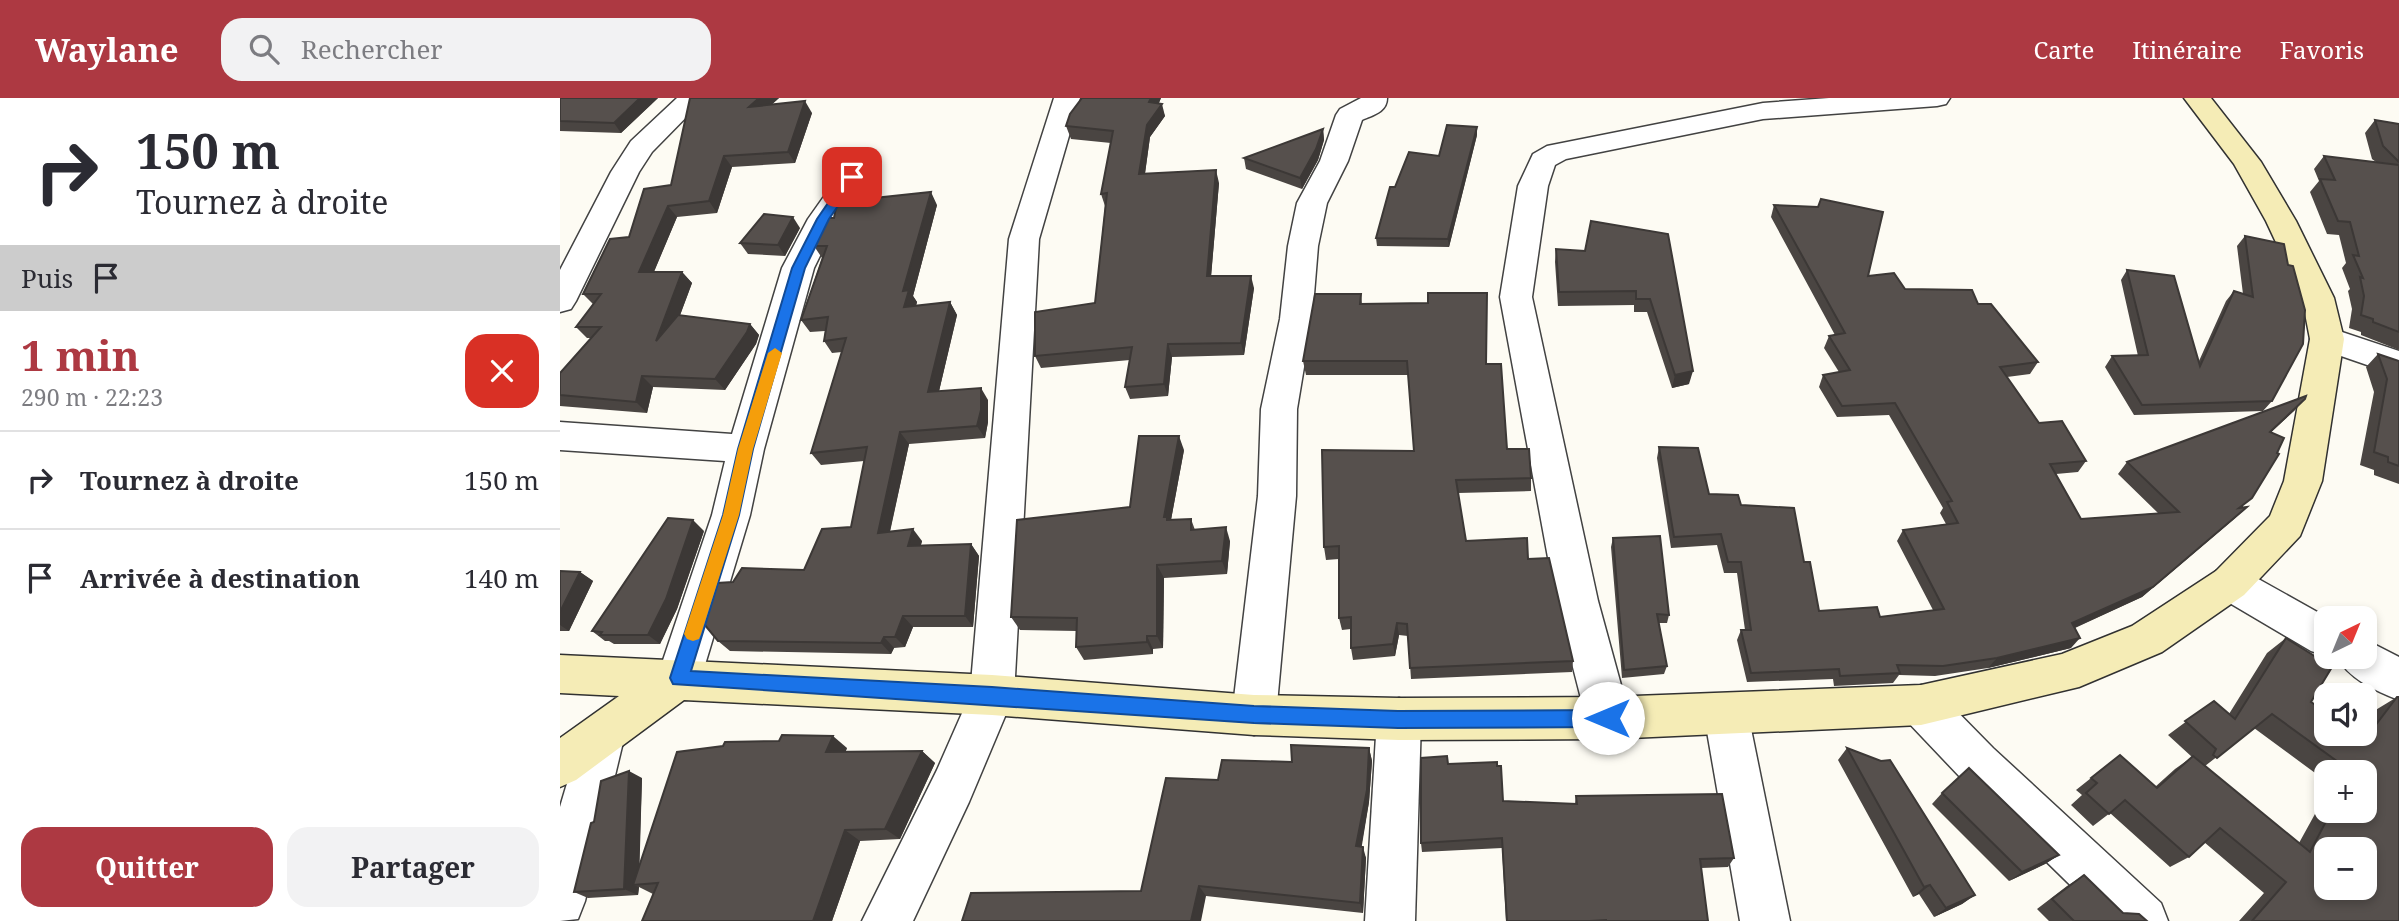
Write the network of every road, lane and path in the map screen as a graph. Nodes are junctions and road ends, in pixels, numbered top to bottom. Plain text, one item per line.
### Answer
1 (692, 98) edge
2 (1067, 98) edge
3 (1374, 98) edge
4 (1937, 98) edge
5 (2197, 98) edge
6 (1757, 104) edge
7 (852, 177) dead end
8 (575, 245) edge
9 (560, 301) edge
10 (2327, 339) junction
11 (2399, 364) edge
12 (560, 436) edge
13 (746, 449) junction
14 (2230, 583) junction
15 (2314, 631) edge
16 (2377, 667) edge
17 (560, 674) edge
18 (679, 678) junction
19 (2399, 680) edge
20 (992, 695) junction
21 (1921, 705) junction
22 (1726, 714) junction
23 (1254, 715) junction
24 (1608, 718) junction
25 (1398, 719) junction
26 (601, 738) junction
27 (560, 765) edge
28 (560, 901) edge
29 (887, 921) edge
30 (1390, 921) edge
31 (1765, 921) edge
32 (2143, 921) edge

1 - 8 street
2 - 20 street
3 - 23 street
4 - 6 street
5 - 10 main road
6 - 24 street
7 - 13 street
8 - 9 street
10 - 11 street
10 - 14 main road
12 - 13 street
13 - 18 street
14 - 15 street
14 - 21 main road
16 - 19 street
17 - 18 main road
18 - 20 main road
18 - 26 main road
20 - 23 main road
20 - 29 street
21 - 22 main road
21 - 32 street
22 - 24 main road
22 - 31 street
23 - 25 main road
24 - 25 main road
25 - 30 street
26 - 27 main road
26 - 28 street

